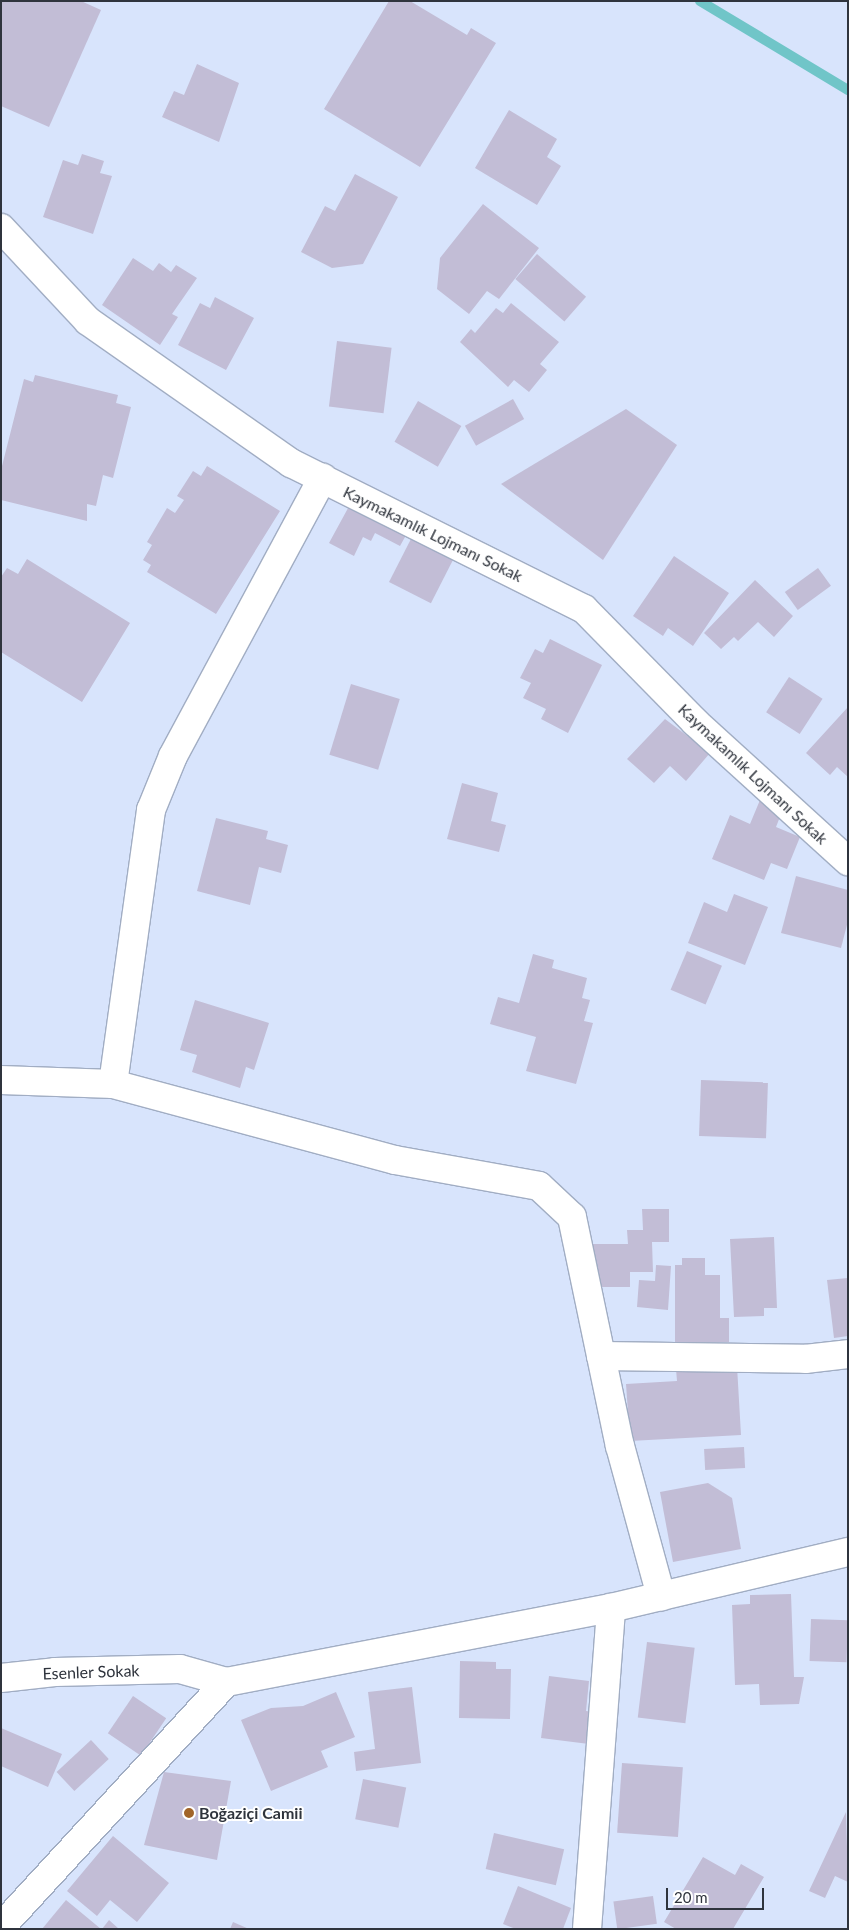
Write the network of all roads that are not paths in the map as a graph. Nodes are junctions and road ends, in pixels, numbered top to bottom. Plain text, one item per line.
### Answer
1 (1, 228) edge
2 (323, 478) junction
3 (848, 862) edge
4 (1, 1080) edge
5 (113, 1084) junction
6 (848, 1354) edge
7 (601, 1356) junction
8 (848, 1552) edge
9 (661, 1596) junction
10 (611, 1608) junction
11 (1, 1678) edge
12 (226, 1682) junction
13 (1, 1927) edge
14 (587, 1929) edge

1 - 2 street, Kaymakamlık Lojmanı Sokak
2 - 3 street, Kaymakamlık Lojmanı Sokak
2 - 5 street
4 - 5 street
5 - 7 street
6 - 7 street
7 - 9 street
8 - 9 street
9 - 10 street
10 - 12 street
10 - 14 street
11 - 12 street, Esenler Sokak
12 - 13 street

